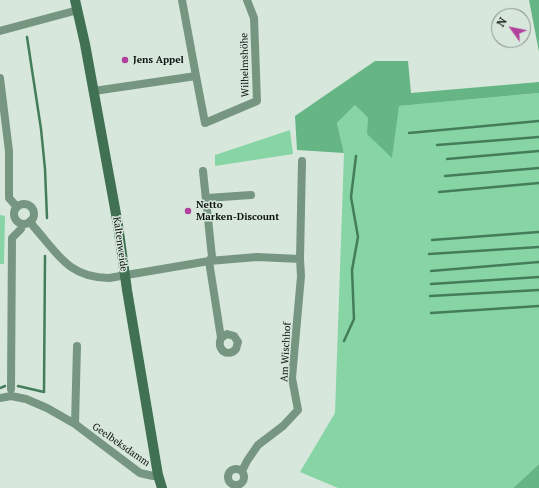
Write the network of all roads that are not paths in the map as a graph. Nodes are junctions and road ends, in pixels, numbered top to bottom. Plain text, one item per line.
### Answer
1 (75, 0) edge
2 (182, 0) edge
3 (247, 0) edge
4 (78, 10) junction
5 (0, 31) edge
6 (196, 76) junction
7 (0, 78) edge
8 (94, 91) junction
9 (302, 161) dead end
10 (203, 170) dead end
11 (251, 195) dead end
12 (207, 198) junction
13 (17, 207) junction
14 (30, 221) junction
15 (22, 224) junction
16 (300, 259) junction
17 (209, 261) junction
18 (125, 276) junction
19 (221, 338) dead end
20 (77, 346) dead end
21 (11, 389) dead end
22 (0, 398) edge
23 (75, 424) junction
24 (242, 471) dead end
25 (158, 475) junction
26 (162, 488) edge

1 - 4 main road, Kaltenweide
2 - 6 street, Wilhelmshöhe
3 - 6 street, Wilhelmshöhe
4 - 5 street
4 - 8 main road, Kaltenweide
6 - 8 street
7 - 13 street
8 - 18 main road, Kaltenweide
9 - 16 street, Am Wischhof
10 - 12 street
11 - 12 street
12 - 17 street
13 - 14 street
13 - 15 street
14 - 15 street
14 - 18 street
15 - 21 street
16 - 17 street
16 - 24 street, Am Wischhof
17 - 18 street
17 - 19 street
18 - 25 main road, Kaltenweide
20 - 23 street
22 - 23 street, Geelbeksdamm
23 - 25 street, Geelbeksdamm
25 - 26 main road, Kaltenweide

